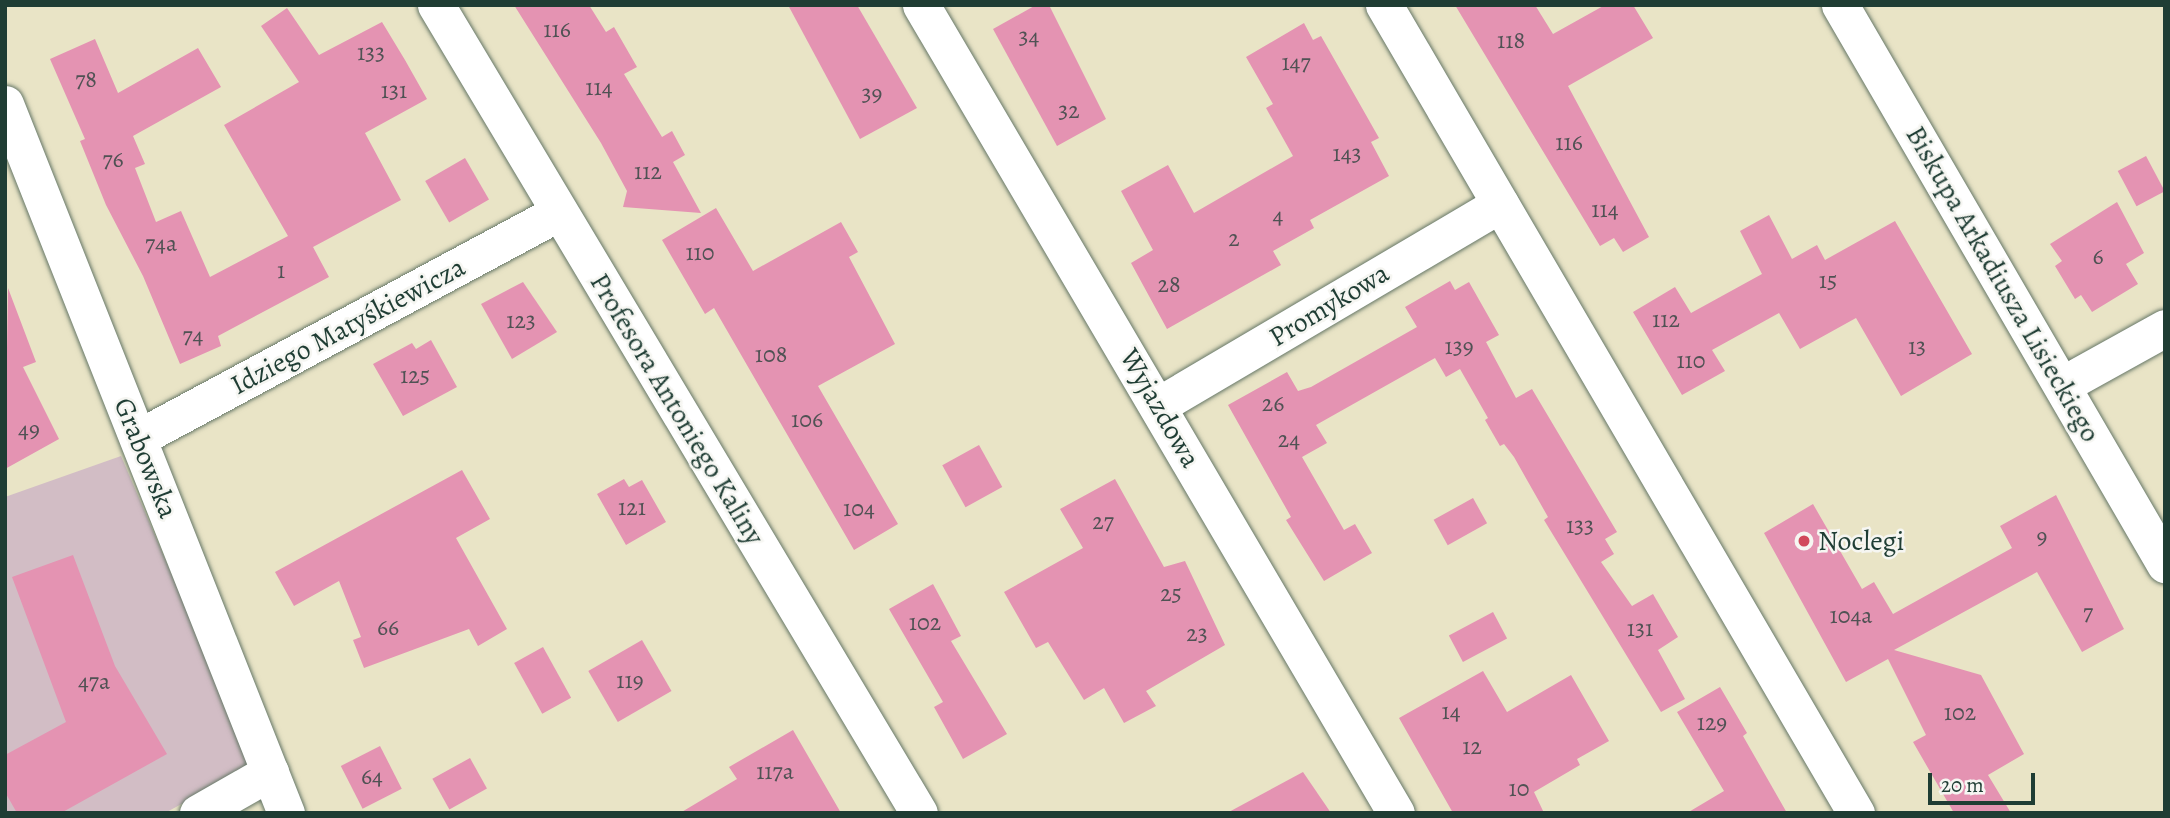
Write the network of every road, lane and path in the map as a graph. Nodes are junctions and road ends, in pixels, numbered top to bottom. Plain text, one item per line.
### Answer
1 (436, 5) edge
2 (921, 5) edge
3 (1384, 5) edge
4 (1839, 5) edge
5 (5, 104) edge
6 (1500, 204) junction
7 (557, 213) junction
8 (2165, 328) edge
9 (2064, 384) junction
10 (1159, 405) junction
11 (138, 438) junction
12 (2165, 564) edge
13 (271, 772) junction
14 (198, 813) edge
15 (286, 813) edge
16 (919, 813) edge
17 (1396, 813) edge
18 (1856, 813) edge

1 - 7 street, Profesora Antoniego Kaliny
2 - 10 street, Wyjazdowa
3 - 6 street
4 - 9 street, Biskupa Arkadiusza Lisieckiego
5 - 11 street, Grabowska
6 - 10 street, Promykowa
6 - 18 street
7 - 11 street, Idziego Matyśkiewicza
7 - 16 street, Profesora Antoniego Kaliny
8 - 9 street
9 - 12 street, Biskupa Arkadiusza Lisieckiego
10 - 17 street, Wyjazdowa
11 - 13 street, Grabowska
13 - 14 street
13 - 15 street, Grabowska

